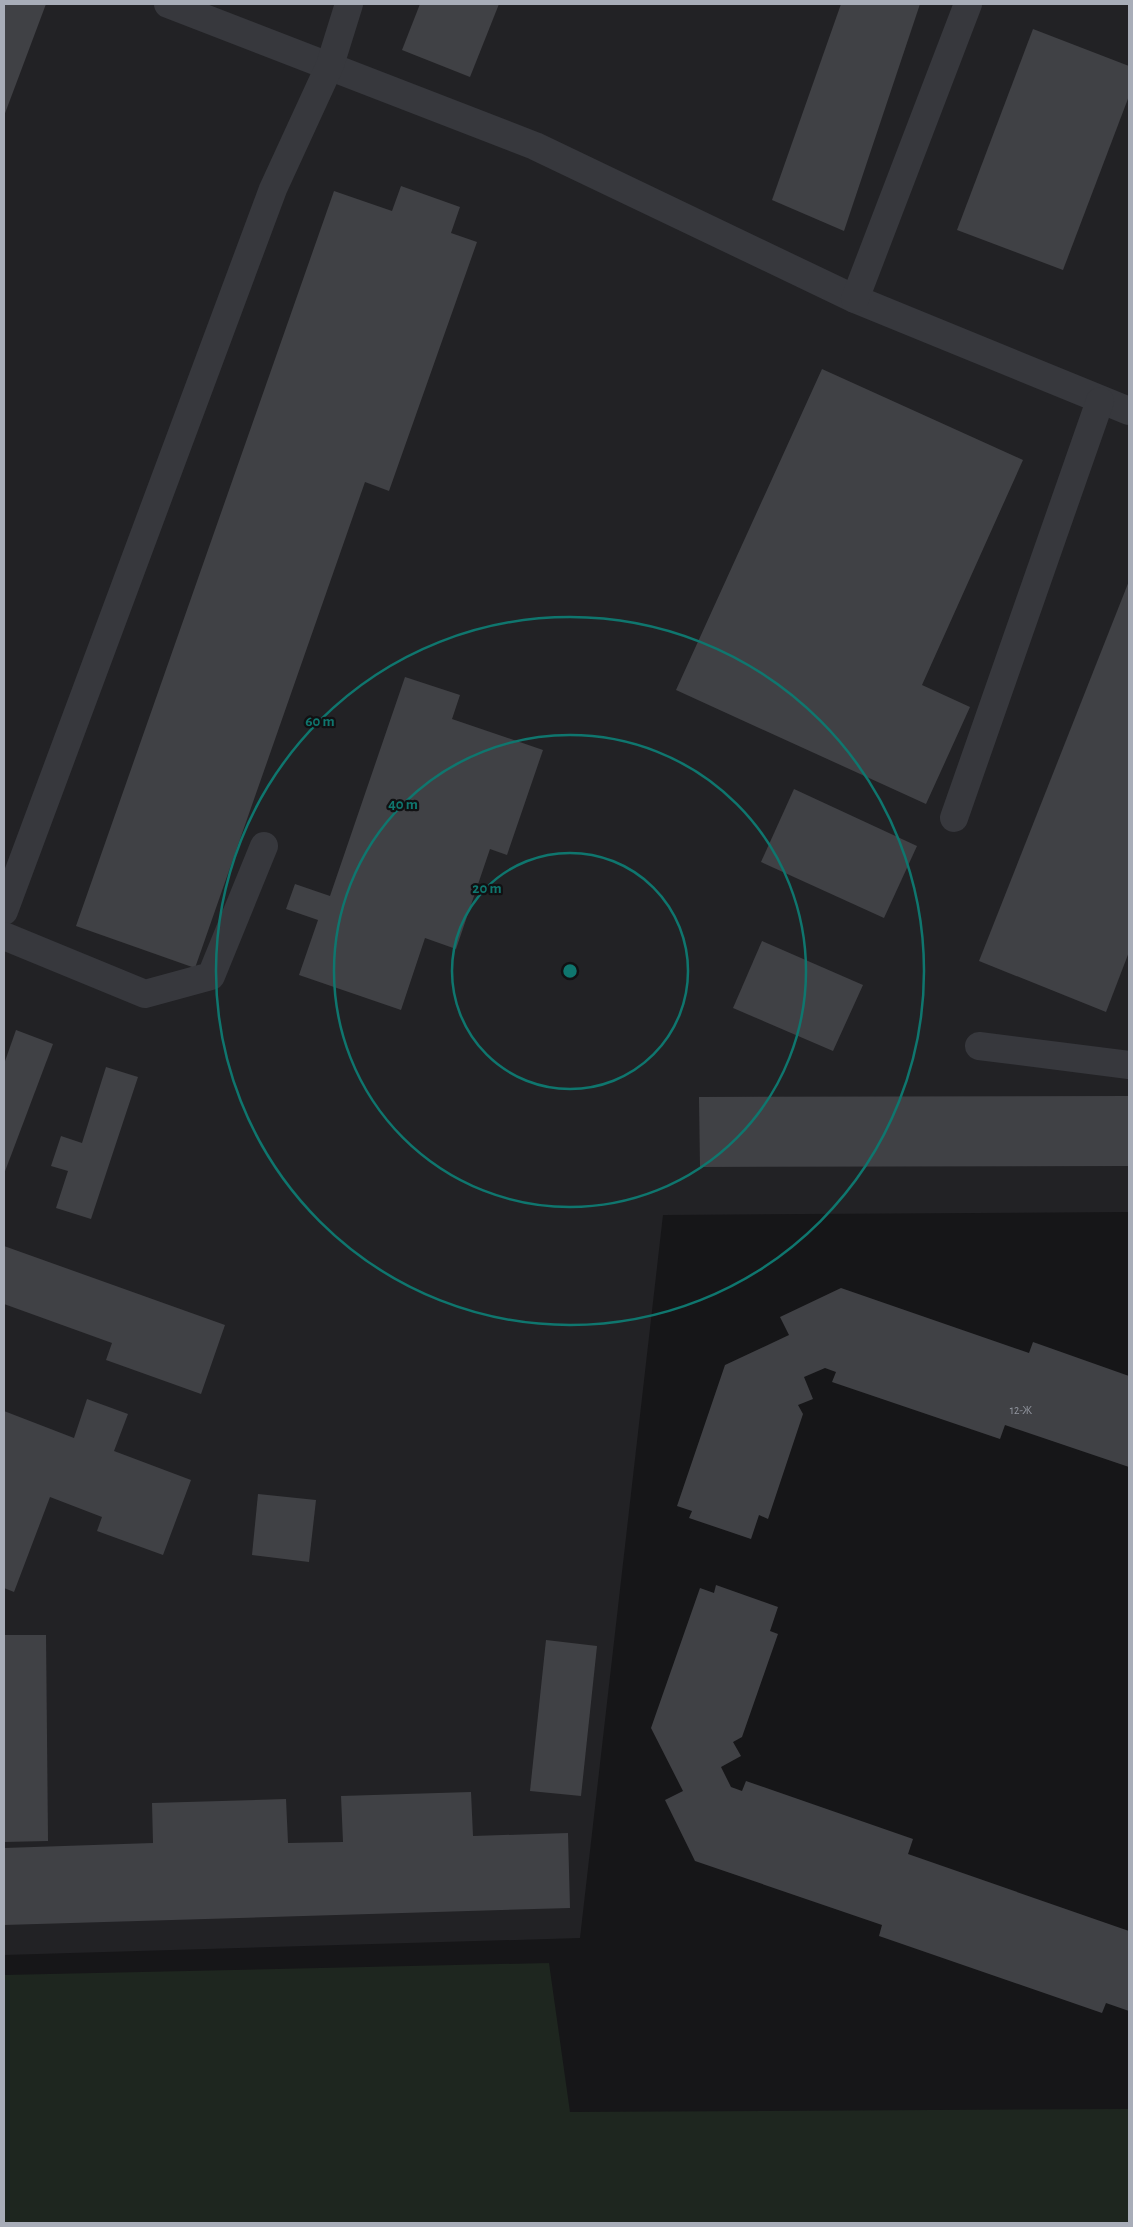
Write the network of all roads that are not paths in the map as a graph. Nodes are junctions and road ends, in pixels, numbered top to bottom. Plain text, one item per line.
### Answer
1 (168, 4) edge
2 (349, 4) edge
3 (968, 4) edge
4 (330, 65) junction
5 (855, 300) junction
6 (1100, 401) junction
7 (1129, 411) edge
8 (954, 818) dead end
9 (264, 846) dead end
10 (4, 911) edge
11 (4, 936) edge
12 (979, 1046) dead end
13 (1129, 1065) edge

1 - 4 lane
2 - 4 lane
3 - 5 lane
4 - 5 lane
4 - 10 lane
5 - 6 lane
6 - 7 lane
6 - 8 lane
9 - 11 lane
12 - 13 lane

